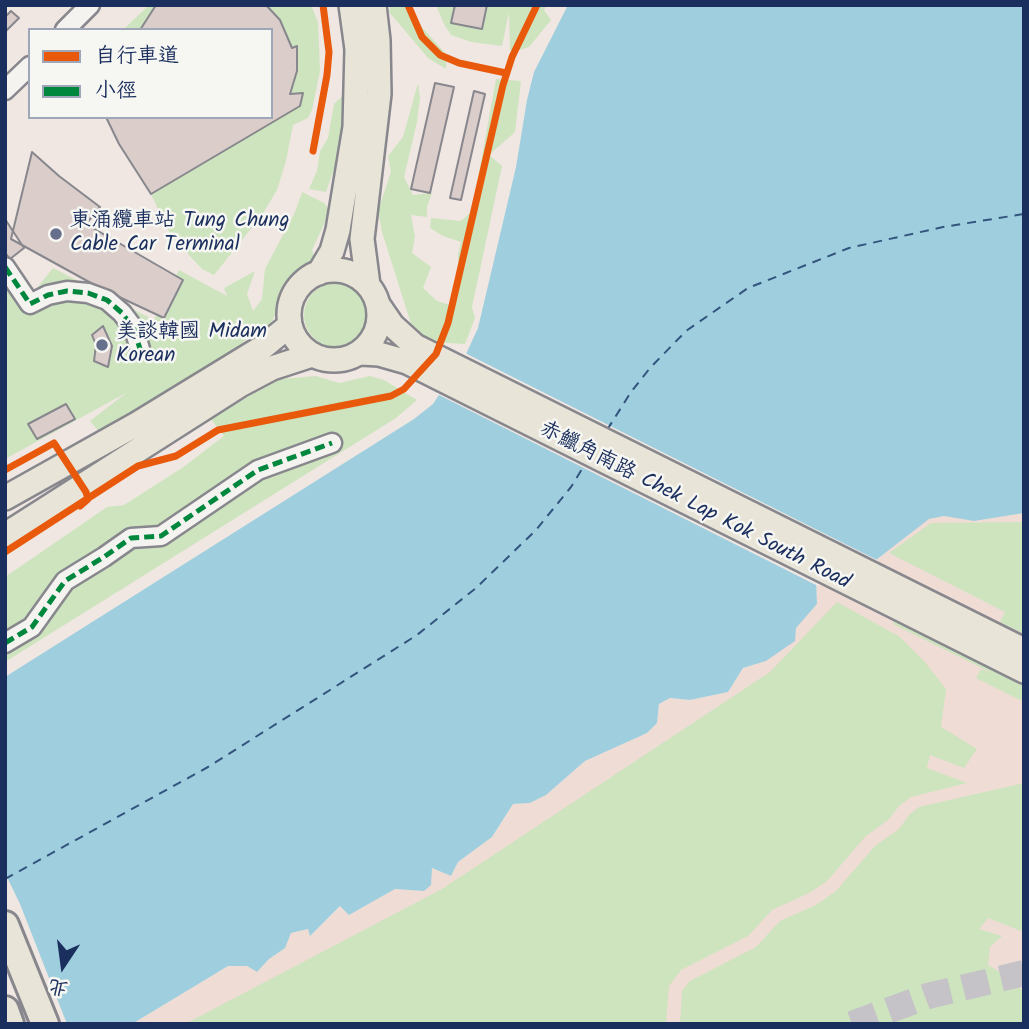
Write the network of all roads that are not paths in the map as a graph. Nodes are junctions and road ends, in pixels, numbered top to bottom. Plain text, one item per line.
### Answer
1 (90, 5) edge
2 (351, 5) edge
3 (374, 5) edge
4 (67, 28) edge
5 (28, 68) edge
6 (5, 90) edge
7 (5, 267) edge
8 (319, 273) junction
9 (368, 285) junction
10 (379, 306) junction
11 (290, 325) junction
12 (140, 349) dead end
13 (361, 353) junction
14 (411, 354) junction
15 (312, 355) junction
16 (332, 443) dead end
17 (5, 498) edge
18 (5, 535) edge
19 (5, 643) edge
20 (1024, 650) edge
21 (1024, 671) edge
22 (5, 925) edge
23 (5, 1010) edge
24 (10, 1024) edge
25 (45, 1024) edge

1 - 4 street
2 - 8 main road
3 - 9 main road
5 - 6 street
7 - 12 street
8 - 9 main road
8 - 11 main road
9 - 10 main road
10 - 13 main road
10 - 14 main road, 赤鱲角南路 Chek Lap Kok South Road
11 - 15 main road
11 - 17 main road
13 - 14 main road, 赤鱲角南路 Chek Lap Kok South Road
13 - 15 main road
14 - 20 main road, 赤鱲角南路 Chek Lap Kok South Road
14 - 21 main road, 赤鱲角南路 Chek Lap Kok South Road
15 - 18 main road
16 - 19 street
22 - 25 highway
23 - 24 highway

